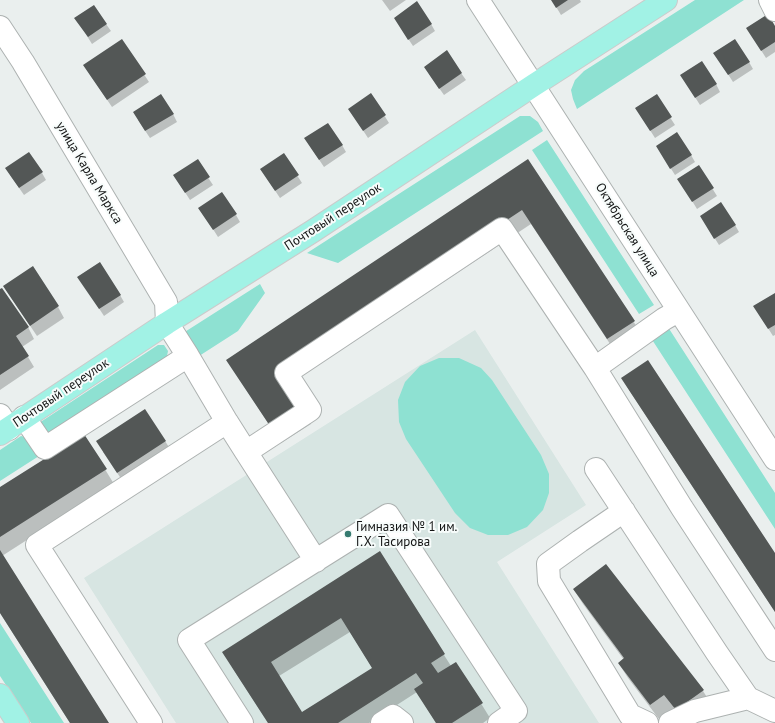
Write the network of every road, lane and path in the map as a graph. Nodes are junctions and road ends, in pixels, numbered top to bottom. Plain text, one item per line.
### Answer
1 (478, 0) edge
2 (666, 0) edge
3 (770, 0) edge
4 (775, 10) edge
5 (0, 27) edge
6 (534, 85) junction
7 (678, 311) junction
8 (167, 323) junction
9 (188, 356) junction
10 (595, 368) junction
11 (227, 422) junction
12 (8, 424) edge
13 (246, 452) junction
14 (775, 459) edge
15 (596, 469) dead end
16 (624, 511) junction
17 (316, 561) junction
18 (775, 650) edge
19 (0, 695) edge
20 (748, 698) junction
21 (775, 711) edge
22 (18, 723) edge
23 (151, 723) edge
24 (242, 723) edge
25 (382, 723) edge
26 (402, 723) edge
27 (499, 723) edge
28 (647, 723) edge
29 (670, 723) edge

1 - 6 street, Октябрьская улица
2 - 6 main road, Почтовый переулок
3 - 4 street
5 - 8 street, улица Карла Маркса
6 - 7 street, Октябрьская улица
6 - 8 main road, Почтовый переулок
7 - 10 street
7 - 14 street, Октябрьская улица
8 - 9 street
8 - 12 main road, Почтовый переулок
9 - 11 street
9 - 12 street
10 - 13 street
10 - 18 street
11 - 13 street
11 - 23 street
13 - 17 street
15 - 16 street
16 - 20 street
16 - 28 street
17 - 24 street
17 - 27 street
19 - 22 main road
20 - 21 street
20 - 29 street
25 - 26 street

